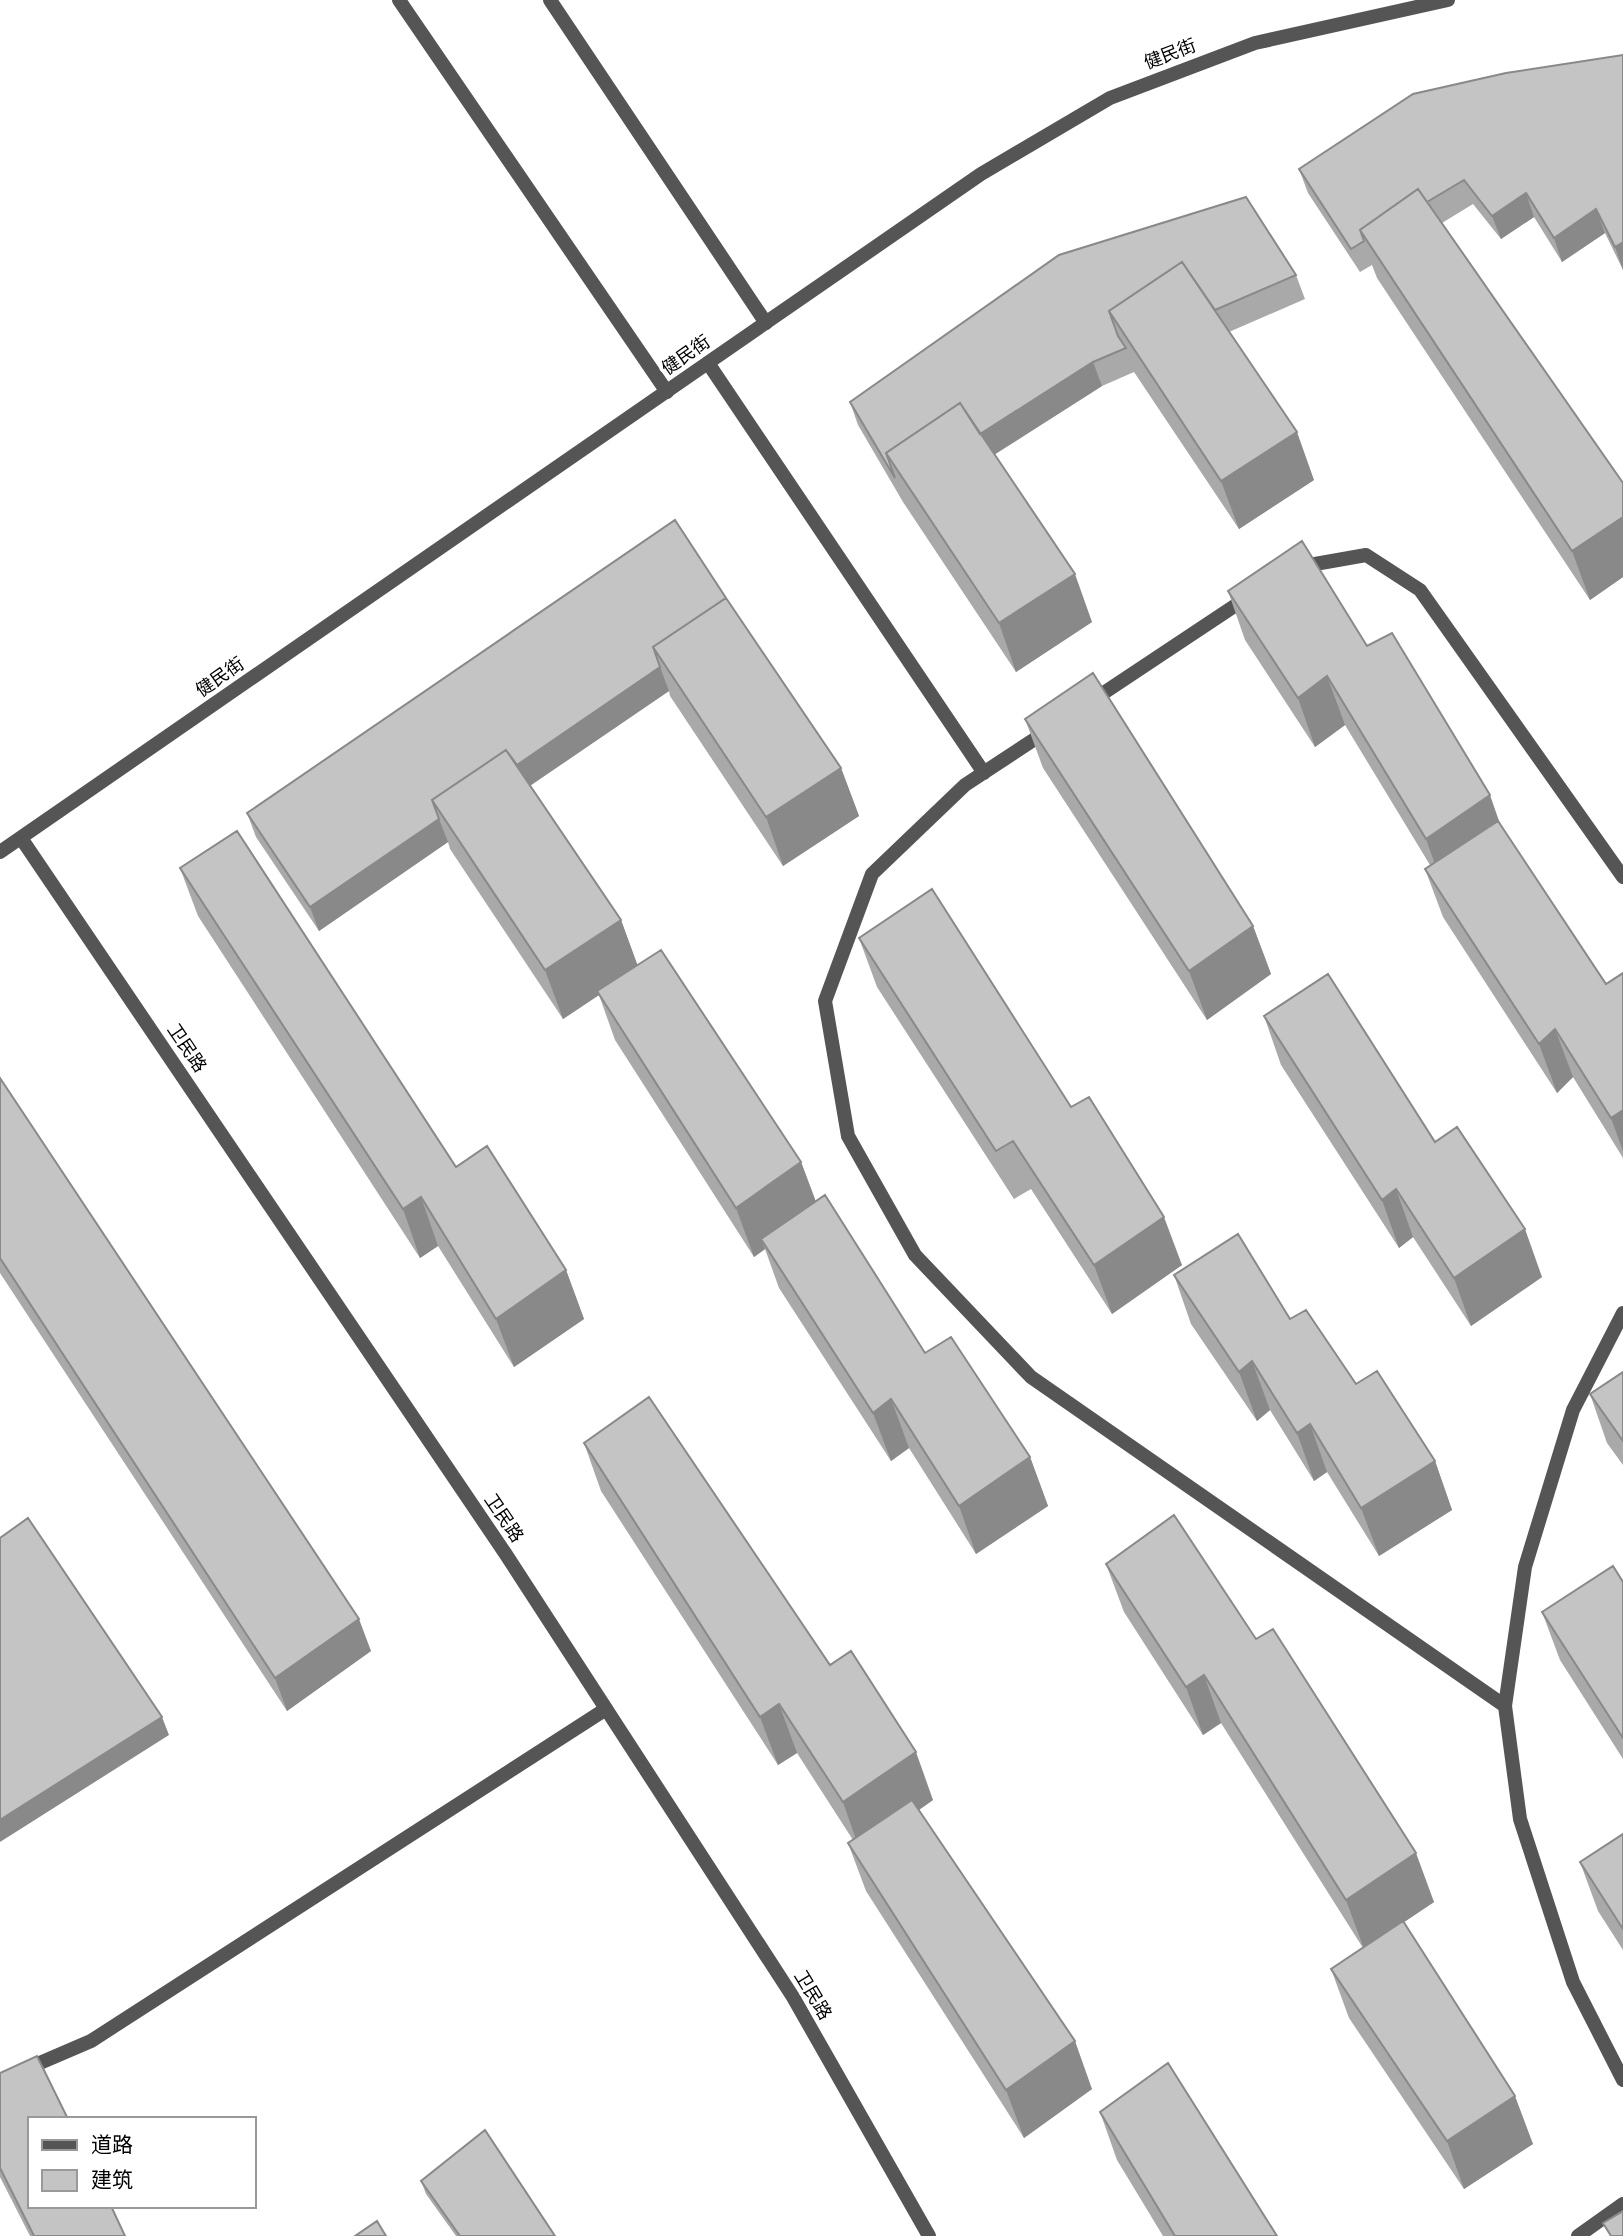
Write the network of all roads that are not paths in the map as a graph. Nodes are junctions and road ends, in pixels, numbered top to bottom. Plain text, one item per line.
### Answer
1 (399, 0) edge
2 (550, 0) edge
3 (1448, 0) edge
4 (766, 323) junction
5 (708, 363) junction
6 (667, 392) junction
7 (1281, 575) edge
8 (1258, 591) edge
9 (984, 773) junction
10 (21, 838) junction
11 (0, 852) edge
12 (1623, 877) edge
13 (1623, 1313) edge
14 (1505, 1706) junction
15 (606, 1709) junction
16 (0, 2080) edge
17 (1623, 2080) edge
18 (1623, 2204) edge
19 (929, 2236) edge
20 (1578, 2236) edge

1 - 6 street
2 - 4 street
3 - 4 street, 健民街
4 - 5 street, 健民街
5 - 6 street, 健民街
5 - 9 street
6 - 10 street, 健民街
7 - 12 street
8 - 9 street
9 - 14 street
10 - 11 street, 健民街
10 - 15 street, 卫民路
13 - 14 street
14 - 17 street
15 - 16 street
15 - 19 street, 卫民路
18 - 20 street

